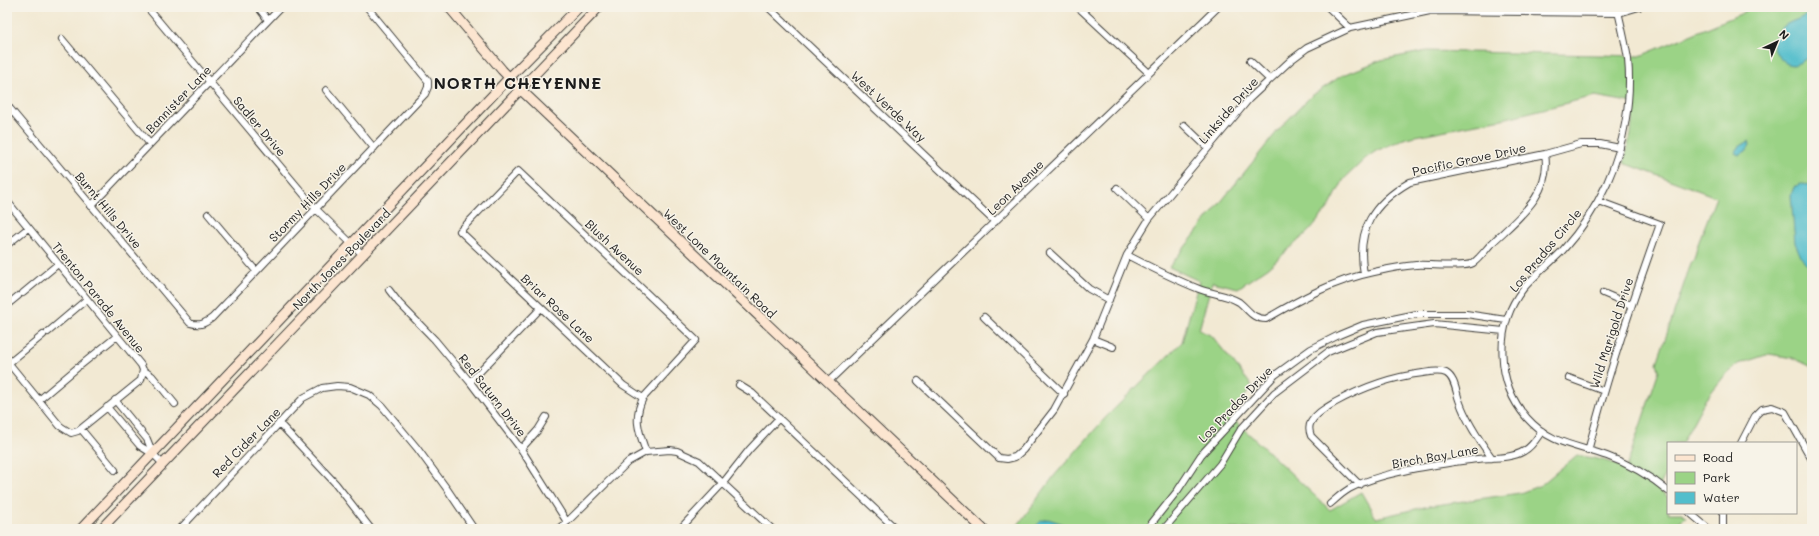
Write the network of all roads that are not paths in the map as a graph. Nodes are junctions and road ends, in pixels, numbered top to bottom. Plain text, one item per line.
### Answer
1 (147, 7) edge
2 (258, 7) edge
3 (281, 7) edge
4 (367, 7) edge
5 (449, 7) edge
6 (579, 7) edge
7 (599, 7) edge
8 (768, 7) edge
9 (1078, 7) edge
10 (1218, 7) edge
11 (1328, 7) edge
12 (1639, 7) edge
13 (1430, 9) edge
14 (1618, 10) edge
15 (268, 20) junction
16 (1350, 28) junction
17 (62, 39) dead end
18 (1250, 61) dead end
19 (1149, 73) junction
20 (509, 78) junction
21 (1269, 79) junction
22 (209, 82) junction
23 (520, 89) junction
24 (326, 90) dead end
25 (7, 105) edge
26 (1184, 125) dead end
27 (150, 144) junction
28 (374, 148) junction
29 (1208, 148) junction
30 (1620, 148) junction
31 (1545, 154) junction
32 (1117, 188) dead end
33 (7, 201) edge
34 (1598, 201) junction
35 (91, 206) junction
36 (316, 209) junction
37 (208, 214) dead end
38 (1149, 219) junction
39 (995, 222) junction
40 (28, 228) junction
41 (460, 231) joint
42 (351, 244) junction
43 (7, 245) edge
44 (1050, 253) dead end
45 (362, 254) junction
46 (1127, 255) junction
47 (58, 264) junction
48 (256, 271) junction
49 (1364, 274) junction
50 (389, 290) dead end
51 (1603, 293) dead end
52 (87, 300) junction
53 (1109, 300) junction
54 (7, 305) edge
55 (1631, 305) junction
56 (541, 308) junction
57 (984, 317) dead end
58 (1506, 320) junction
59 (197, 325) joint
60 (1504, 331) junction
61 (117, 336) junction
62 (1093, 339) junction
63 (1113, 347) dead end
64 (8, 362) edge
65 (143, 370) junction
66 (1569, 378) dead end
67 (918, 381) dead end
68 (470, 382) junction
69 (828, 382) junction
70 (739, 385) dead end
71 (1604, 391) junction
72 (1064, 394) junction
73 (643, 398) junction
74 (39, 400) junction
75 (115, 400) junction
76 (176, 404) dead end
77 (107, 407) junction
78 (546, 417) dead end
79 (779, 418) junction
80 (279, 422) junction
81 (81, 429) junction
82 (1542, 431) junction
83 (1742, 442) edge
84 (521, 449) junction
85 (1588, 451) junction
86 (646, 452) junction
87 (153, 454) junction
88 (1492, 458) junction
89 (1812, 460) edge
90 (163, 464) junction
91 (115, 470) dead end
92 (723, 483) junction
93 (1360, 484) junction
94 (1667, 490) edge
95 (1330, 504) dead end
96 (1691, 514) edge
97 (1724, 514) edge
98 (567, 522) junction
99 (81, 529) edge
100 (101, 529) edge
101 (180, 529) edge
102 (371, 529) edge
103 (474, 529) edge
104 (558, 529) edge
105 (680, 529) edge
106 (772, 529) edge
107 (896, 529) edge
108 (983, 529) edge
109 (1147, 529) edge
110 (1164, 529) edge
111 (1709, 529) edge
112 (1723, 529) edge

1 - 22 street, Sadler Drive
2 - 15 street
3 - 15 street, Bannister Lane
4 - 28 street, Stormy Hills Drive
5 - 20 main road, West Lone Mountain Road
6 - 20 main road, North Jones Boulevard
7 - 23 main road, North Jones Boulevard
8 - 39 street, West Verde Way
9 - 19 street
10 - 19 street, Leon Avenue
11 - 16 street
12 - 14 street, Linkside Drive
13 - 14 street, Linkside Drive
13 - 16 street, Linkside Drive
14 - 30 street, Los Prados Circle
15 - 22 street, Bannister Lane
16 - 21 street, Linkside Drive
17 - 27 street
18 - 21 street
19 - 39 street, Leon Avenue
20 - 23 main road, West Lone Mountain Road
20 - 42 main road, North Jones Boulevard
21 - 29 street, Linkside Drive
22 - 27 street, Bannister Lane
22 - 36 street, Sadler Drive
23 - 45 main road, North Jones Boulevard
23 - 69 main road, West Lone Mountain Road
24 - 28 street
25 - 35 street, Burnt Hills Drive
26 - 29 street
27 - 35 street, Bannister Lane
28 - 36 street, Stormy Hills Drive
29 - 38 street, Linkside Drive
30 - 31 street, Pacific Grove Drive
30 - 34 street, Los Prados Circle
31 - 49 street
31 - 49 street, Pacific Grove Drive
32 - 38 street
33 - 40 street, Trenton Parade Avenue
34 - 55 street, Wild Marigold Drive
34 - 58 street, Los Prados Circle
35 - 59 street, Burnt Hills Drive
36 - 42 street, Sadler Drive
36 - 48 street, Stormy Hills Drive
37 - 48 street
38 - 46 street, Linkside Drive
39 - 69 street, Leon Avenue
40 - 43 street
40 - 47 street, Trenton Parade Avenue
41 - 56 street, Briar Rose Lane
41 - 73 street, Blush Avenue
42 - 45 street, Sadler Drive
42 - 87 main road, North Jones Boulevard
44 - 53 street
45 - 90 main road, North Jones Boulevard
46 - 49 street
46 - 53 street, Linkside Drive
47 - 52 street, Trenton Parade Avenue
47 - 54 street
48 - 59 street, Stormy Hills Drive
50 - 68 street, Red Saturn Drive
51 - 55 street
52 - 61 street, Trenton Parade Avenue
52 - 64 street
53 - 62 street, Linkside Drive
55 - 71 street, Wild Marigold Drive
56 - 68 street
56 - 73 street, Briar Rose Lane
57 - 72 street
58 - 60 street, Los Prados Circle
58 - 109 street, Los Prados Drive
60 - 82 street, Los Prados Circle
60 - 110 street, Los Prados Drive
61 - 65 street, Trenton Parade Avenue
61 - 74 street
62 - 63 street
62 - 72 street, Linkside Drive
64 - 74 street
65 - 75 street
65 - 76 street, Trenton Parade Avenue
66 - 71 street
67 - 72 street, Linkside Drive
68 - 84 street, Red Saturn Drive
69 - 108 main road, West Lone Mountain Road
70 - 79 street
71 - 85 street, Wild Marigold Drive
73 - 86 street
74 - 81 street
75 - 77 street
75 - 87 street
77 - 81 street
77 - 87 street
78 - 84 street
79 - 92 street
79 - 107 street
80 - 101 street, Red Cider Lane
80 - 102 street
80 - 103 street, Red Cider Lane
81 - 91 street
82 - 85 street, Los Prados Circle
82 - 88 street, Birch Bay Lane
83 - 89 street
84 - 98 street, Red Saturn Drive
85 - 94 street, Los Prados Circle
86 - 92 street
86 - 98 street
87 - 90 street
87 - 99 main road, North Jones Boulevard
88 - 93 street, Birch Bay Lane
88 - 93 street
90 - 100 main road, North Jones Boulevard
92 - 105 street
92 - 106 street
93 - 95 street, Birch Bay Lane
96 - 111 street
97 - 112 street
98 - 104 street

